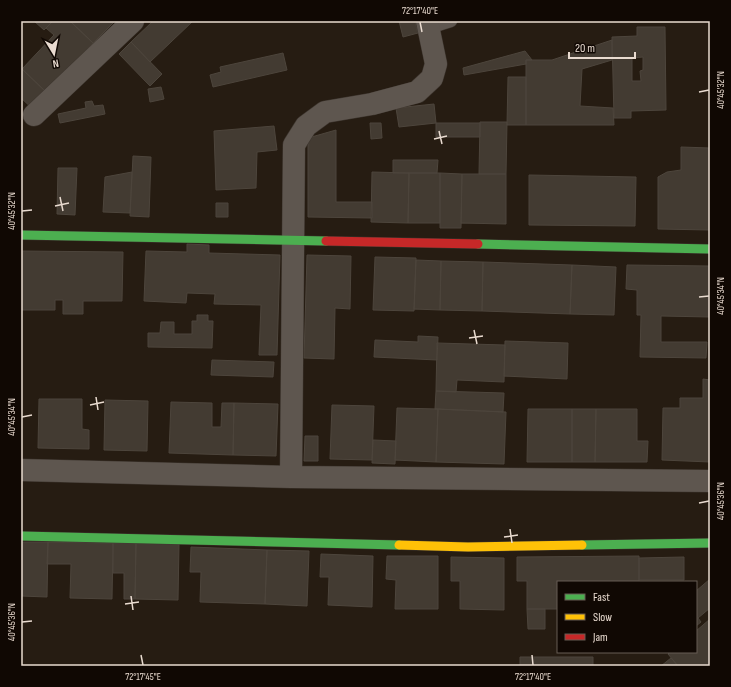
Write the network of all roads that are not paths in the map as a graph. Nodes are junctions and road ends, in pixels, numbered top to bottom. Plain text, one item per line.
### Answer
1 (133, 21) edge
2 (451, 21) edge
3 (428, 24) edge
4 (34, 115) dead end
5 (21, 235) edge
6 (294, 241) junction
7 (710, 249) edge
8 (21, 470) edge
9 (291, 477) junction
10 (710, 481) edge
11 (21, 536) edge
12 (710, 543) edge

1 - 4 street
2 - 3 lane
3 - 6 street
5 - 6 street
6 - 7 street
6 - 9 street
8 - 9 street
9 - 10 street
11 - 12 street

